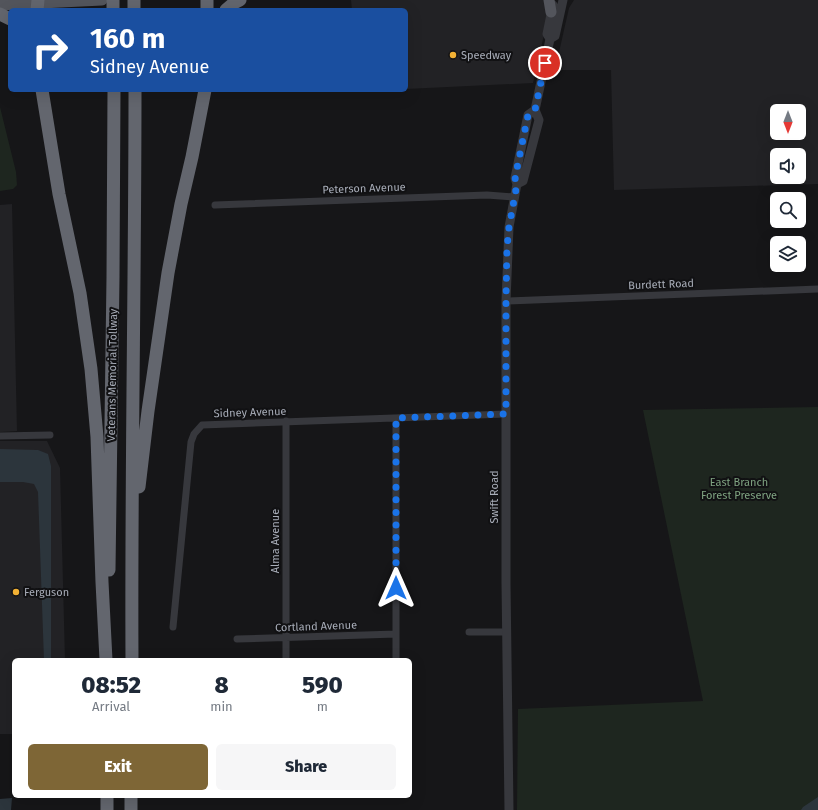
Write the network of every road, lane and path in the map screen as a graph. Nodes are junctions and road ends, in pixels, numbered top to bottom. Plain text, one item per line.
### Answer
1 (102, 0) edge
2 (240, 0) edge
3 (548, 0) edge
4 (554, 0) edge
5 (563, 0) edge
6 (82, 1) edge
7 (0, 5) edge
8 (37, 5) edge
9 (228, 8) edge
10 (551, 12) junction
11 (550, 39) junction
12 (42, 92) edge
13 (114, 92) edge
14 (135, 92) edge
15 (205, 92) edge
16 (514, 197) junction
17 (215, 205) dead end
18 (818, 289) edge
19 (506, 301) junction
20 (506, 414) junction
21 (396, 418) junction
22 (286, 421) junction
23 (50, 435) dead end
24 (0, 436) edge
25 (131, 558) junction
26 (173, 627) dead end
27 (469, 632) dead end
28 (507, 632) junction
29 (396, 634) junction
30 (286, 638) junction
31 (237, 639) dead end
32 (107, 658) edge
33 (107, 658) edge
34 (132, 658) edge
35 (286, 658) edge
36 (396, 658) edge
37 (107, 798) edge
38 (131, 798) edge
39 (107, 810) edge
40 (131, 810) edge
41 (509, 810) edge

1 - 6 main road
2 - 9 highway
3 - 10 main road
4 - 10 street, Swift Road
5 - 11 street, Swift Road
6 - 8 main road
7 - 8 main road
10 - 11 street, Swift Road
11 - 16 street, Swift Road
12 - 32 highway
13 - 33 highway, Veterans Memorial Tollway
14 - 25 highway, Veterans Memorial Tollway
15 - 25 highway
16 - 17 street, Peterson Avenue
16 - 19 street, Swift Road
18 - 19 street, Burdett Road
19 - 20 street, Swift Road
20 - 21 street, Sidney Avenue
20 - 28 street, Swift Road
21 - 22 street, Sidney Avenue
21 - 29 street
22 - 26 street, Sidney Avenue
22 - 30 street, Alma Avenue
23 - 24 street
25 - 34 highway, Veterans Memorial Tollway
27 - 28 street
28 - 41 street, Swift Road
29 - 30 street, Cortland Avenue
29 - 36 street
30 - 31 street, Cortland Avenue
30 - 35 street, Alma Avenue
37 - 39 highway
38 - 40 highway

